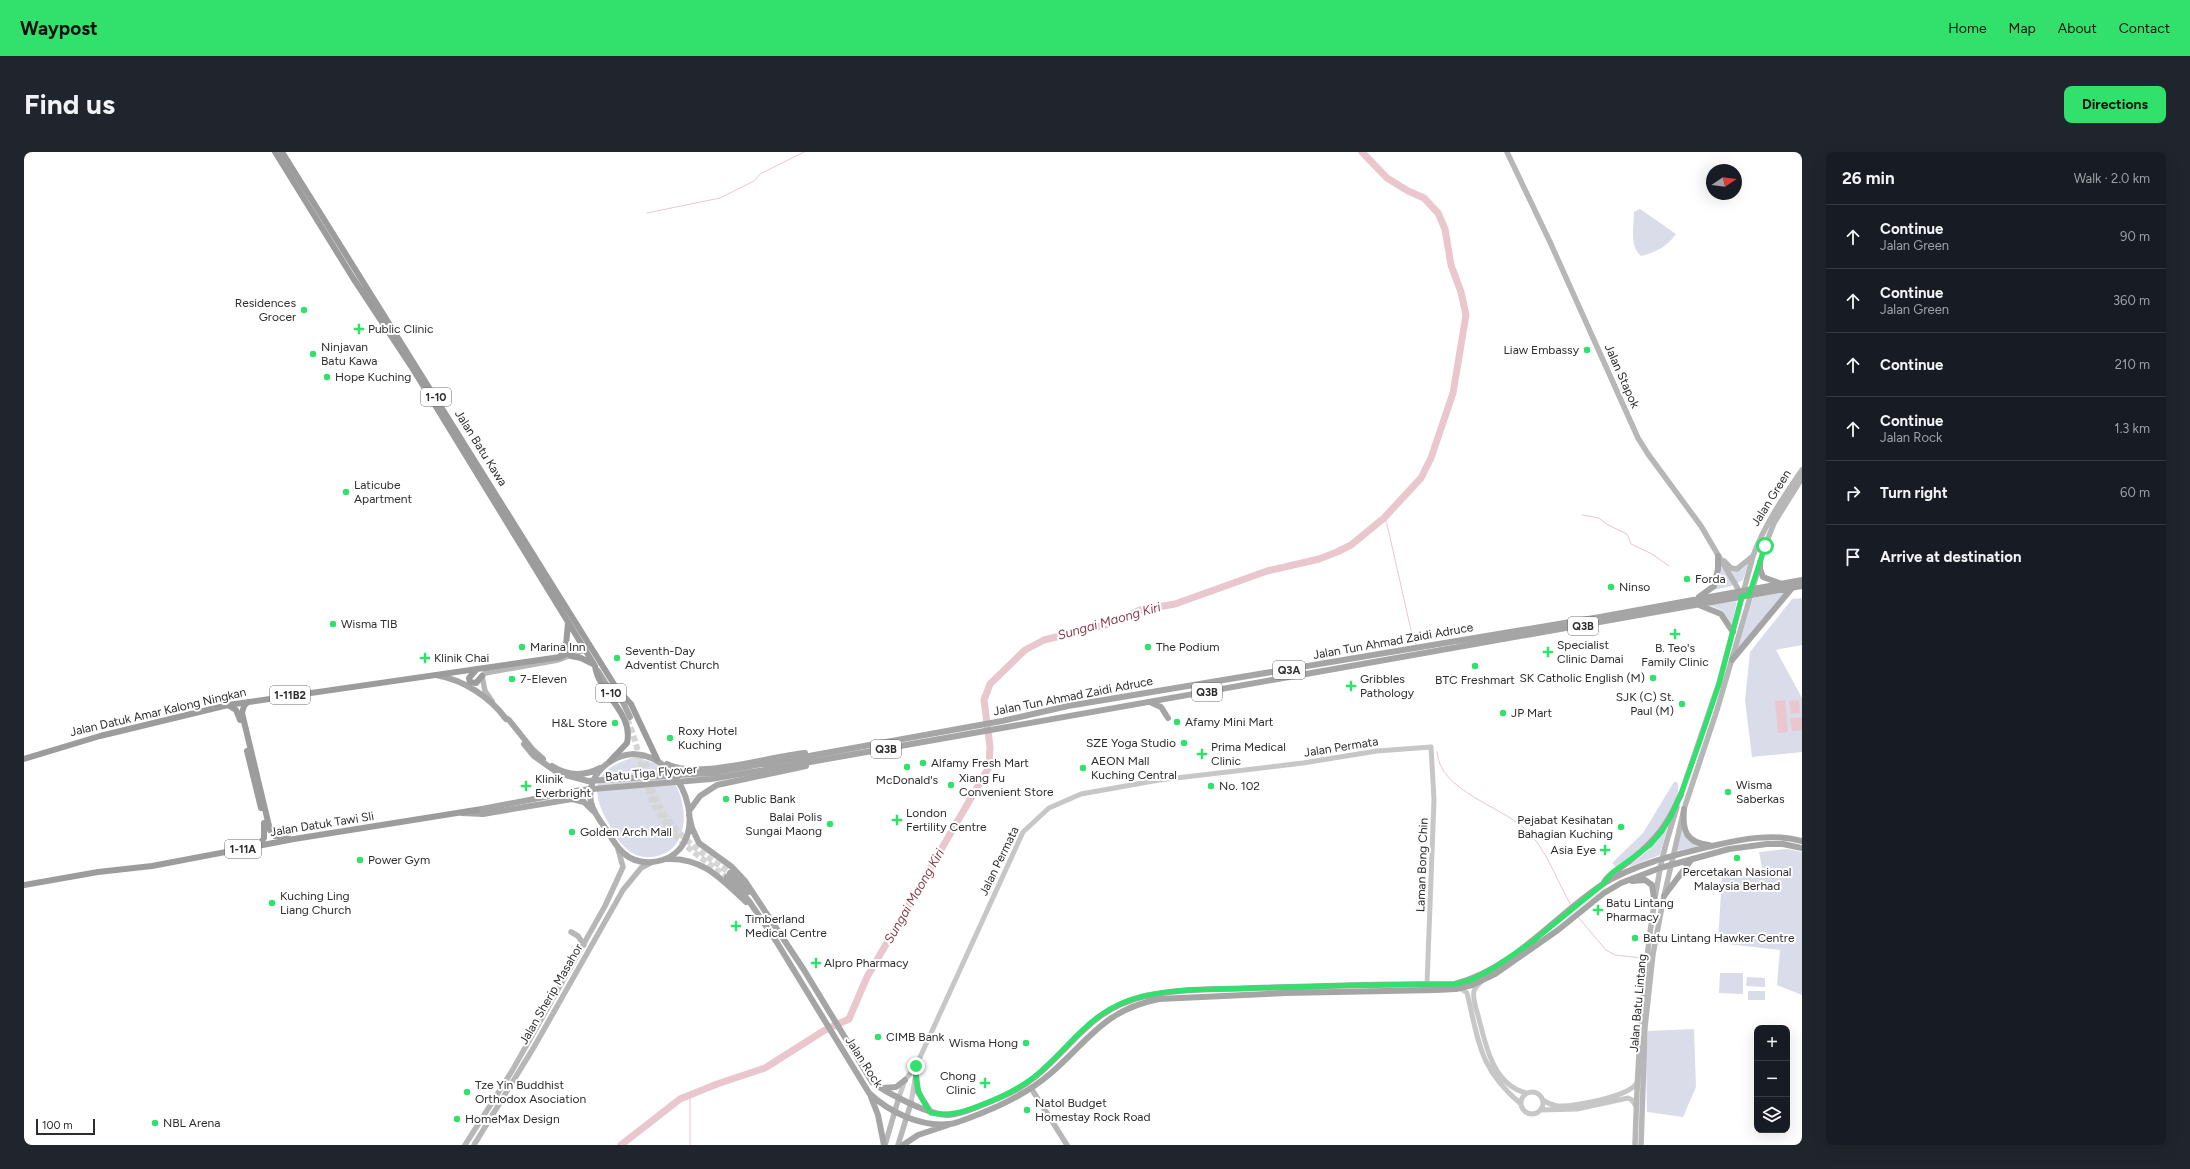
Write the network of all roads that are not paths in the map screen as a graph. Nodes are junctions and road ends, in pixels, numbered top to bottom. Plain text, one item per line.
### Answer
1 (275, 152) edge
2 (282, 152) edge
3 (1507, 152) edge
4 (1802, 470) edge
5 (1802, 478) edge
6 (1718, 555) junction
7 (1753, 556) junction
8 (1760, 562) junction
9 (1802, 580) edge
10 (1781, 583) junction
11 (1802, 586) edge
12 (1792, 588) junction
13 (1750, 592) junction
14 (1741, 593) junction
15 (1695, 602) junction
16 (568, 622) junction
17 (1733, 632) junction
18 (1534, 635) junction
19 (1471, 638) junction
20 (587, 646) junction
21 (560, 656) junction
22 (571, 656) junction
23 (1732, 660) junction
24 (595, 667) junction
25 (478, 668) junction
26 (434, 675) junction
27 (482, 676) junction
28 (617, 689) junction
29 (1174, 698) junction
30 (248, 702) junction
31 (1152, 703) junction
32 (228, 705) junction
33 (494, 705) junction
34 (504, 717) junction
35 (1003, 724) junction
36 (972, 729) junction
37 (1431, 747) joint
38 (812, 755) junction
39 (24, 759) edge
40 (658, 760) junction
41 (610, 761) junction
42 (799, 761) junction
43 (815, 762) junction
44 (603, 766) junction
45 (1681, 794) junction
46 (482, 809) joint
47 (1684, 809) junction
48 (461, 813) junction
49 (689, 813) junction
50 (598, 817) junction
51 (294, 840) junction
52 (1802, 841) edge
53 (1714, 846) junction
54 (257, 847) junction
55 (1802, 848) edge
56 (618, 849) junction
57 (1673, 856) junction
58 (1662, 859) junction
59 (1692, 859) junction
60 (662, 860) junction
61 (654, 862) junction
62 (1670, 865) junction
63 (1660, 868) junction
64 (1621, 883) junction
65 (24, 885) edge
66 (1602, 885) junction
67 (1664, 896) junction
68 (1655, 904) junction
69 (752, 907) junction
70 (763, 909) junction
71 (571, 932) dead end
72 (584, 945) junction
73 (1482, 981) junction
74 (1427, 984) junction
75 (1460, 988) junction
76 (547, 1021) junction
77 (529, 1041) junction
78 (916, 1066) junction
79 (916, 1075) junction
80 (905, 1080) junction
81 (1636, 1084) junction
82 (879, 1088) junction
83 (1031, 1088) junction
84 (869, 1093) junction
85 (1527, 1093) junction
86 (899, 1097) junction
87 (1543, 1100) junction
88 (911, 1102) junction
89 (1521, 1104) junction
90 (1636, 1106) junction
91 (1540, 1110) junction
92 (895, 1113) junction
93 (931, 1113) junction
94 (908, 1118) junction
95 (949, 1124) junction
96 (465, 1145) edge
97 (474, 1145) edge
98 (884, 1145) edge
99 (898, 1145) edge
100 (903, 1145) edge
101 (1067, 1145) edge
102 (1635, 1145) edge
103 (1641, 1145) edge

1 - 16 highway, Jalan Batu Kawa / 1-10
2 - 20 highway, Jalan Batu Kawa / 1-10
3 - 6 main road, Jalan Stapok
4 - 7 main road, Jalan Green
5 - 8 main road, Jalan Green
6 - 7 main road
6 - 14 main road, Jalan Stapok
6 - 15 main road
7 - 14 main road, Jalan Green
8 - 10 main road
8 - 13 main road, Jalan Green
9 - 10 main road, Jalan Tun Ahmad Zaidi Adruce
10 - 13 main road, Jalan Tun Ahmad Zaidi Adruce
11 - 12 main road, Jalan Tun Ahmad Zaidi Adruce / Q3B
12 - 13 main road, Jalan Tun Ahmad Zaidi Adruce / Q3B
12 - 23 main road
13 - 14 main road, Jalan Tun Ahmad Zaidi Adruce / Q3B
13 - 23 main road, Jalan Green
14 - 15 main road, Jalan Tun Ahmad Zaidi Adruce / Q3B
14 - 17 main road, Jalan Green
15 - 17 main road
15 - 18 main road, Jalan Tun Ahmad Zaidi Adruce / Q3B
15 - 19 main road, Jalan Tun Ahmad Zaidi Adruce / Q3A
16 - 20 highway, Jalan Batu Kawa / 1-10
16 - 21 highway
17 - 45 main road, Jalan Green
18 - 19 main road
18 - 29 main road, Jalan Tun Ahmad Zaidi Adruce / Q3B
19 - 35 main road, Jalan Tun Ahmad Zaidi Adruce / Q3A
20 - 21 highway, Jalan Datuk Amar Kalong Ningkan / 1-11B2
20 - 22 main road
20 - 24 highway, Jalan Batu Kawa / 1-10
20 - 28 highway, Jalan Batu Kawa / 1-10
21 - 25 highway, Jalan Datuk Amar Kalong Ningkan / 1-11B2
22 - 24 highway
22 - 27 main road
23 - 47 main road, Jalan Green
24 - 28 main road, Jalan Batu Kawa / 1-10
24 - 41 highway
25 - 26 highway, Jalan Datuk Amar Kalong Ningkan / 1-11B2
25 - 27 highway
26 - 30 highway, Jalan Datuk Amar Kalong Ningkan / 1-11B2
26 - 33 main road
27 - 33 main road
28 - 40 highway
29 - 31 main road, Jalan Tun Ahmad Zaidi Adruce / Q3B
29 - 31 main road
30 - 32 highway, Jalan Datuk Amar Kalong Ningkan / 1-11B2
30 - 51 highway
31 - 35 main road, Jalan Tun Ahmad Zaidi Adruce / Q3B
32 - 39 highway, Jalan Datuk Amar Kalong Ningkan / 1-11B2
32 - 54 highway
33 - 34 main road
34 - 42 main road, Batu Tiga Flyover, bridge
34 - 44 main road
35 - 36 main road, Jalan Tun Ahmad Zaidi Adruce / Q3A
36 - 38 main road, Jalan Tun Ahmad Zaidi Adruce / Q3A
36 - 43 main road, Jalan Tun Ahmad Zaidi Adruce / Q3B
37 - 74 street, Laman Bong Chin
37 - 78 street, Jalan Permata
38 - 40 main road
38 - 42 main road, Jalan Tun Ahmad Zaidi Adruce / Q3A
40 - 41 main road
40 - 49 main road
41 - 44 main road
42 - 43 main road, Jalan Tun Ahmad Zaidi Adruce / Q3B
42 - 46 main road, Batu Tiga Flyover, bridge
43 - 49 main road
44 - 50 main road
45 - 58 main road, Jalan Green
45 - 66 main road
46 - 48 highway, Jalan Datuk Tawi Sli / 1-11A
47 - 53 main road
47 - 57 main road, Jalan Green
48 - 50 main road
48 - 51 highway, Jalan Datuk Tawi Sli / 1-11A
49 - 60 main road
49 - 70 main road, Jalan Rock
50 - 56 main road
51 - 54 highway, Jalan Datuk Tawi Sli / 1-11A
52 - 53 main road, Jalan Rock
53 - 57 main road, Jalan Rock
54 - 65 highway, Jalan Datuk Tawi Sli / 1-11A
55 - 59 main road, Jalan Rock
56 - 61 main road
56 - 72 main road, Jalan Sherip Masahor
57 - 58 main road, Jalan Rock
57 - 62 main road, Jalan Green
58 - 63 main road, Jalan Green
58 - 66 main road, Jalan Rock
59 - 62 main road, Jalan Rock
59 - 67 main road
60 - 61 main road
60 - 69 main road
61 - 76 main road, Jalan Sherip Masahor
62 - 63 main road, Jalan Rock
62 - 67 main road, Jalan Batu Lintang
63 - 64 main road, Jalan Rock
63 - 68 main road, Jalan Batu Lintang
64 - 68 main road
64 - 73 main road, Jalan Rock
66 - 74 main road, Jalan Rock
67 - 103 main road, Jalan Batu Lintang
68 - 81 main road, Jalan Batu Lintang
69 - 70 main road, Jalan Rock
69 - 84 main road, Jalan Rock
70 - 82 main road, Jalan Rock
71 - 72 main road
72 - 77 main road, Jalan Sherip Masahor
73 - 75 main road, Jalan Rock
73 - 85 street
74 - 93 main road, Jalan Rock
75 - 83 main road, Jalan Rock
75 - 89 street
76 - 77 main road
76 - 97 main road, Jalan Sherip Masahor
77 - 96 main road, Jalan Sherip Masahor
78 - 79 street
78 - 80 street
79 - 88 street
79 - 93 main road
80 - 82 main road
80 - 86 street
81 - 87 street
81 - 90 main road, Jalan Batu Lintang
82 - 86 main road, Jalan Rock
83 - 95 main road, Jalan Rock
83 - 101 main road
84 - 92 main road, Jalan Rock
84 - 98 main road
85 - 87 street
85 - 89 street
86 - 88 main road, Jalan Rock
86 - 92 main road
87 - 91 street
88 - 93 main road, Jalan Rock
88 - 94 main road
89 - 91 street
90 - 91 street
90 - 102 main road, Jalan Batu Lintang
92 - 94 main road, Jalan Rock
92 - 98 main road
94 - 95 main road, Jalan Rock
94 - 99 main road
95 - 100 main road

